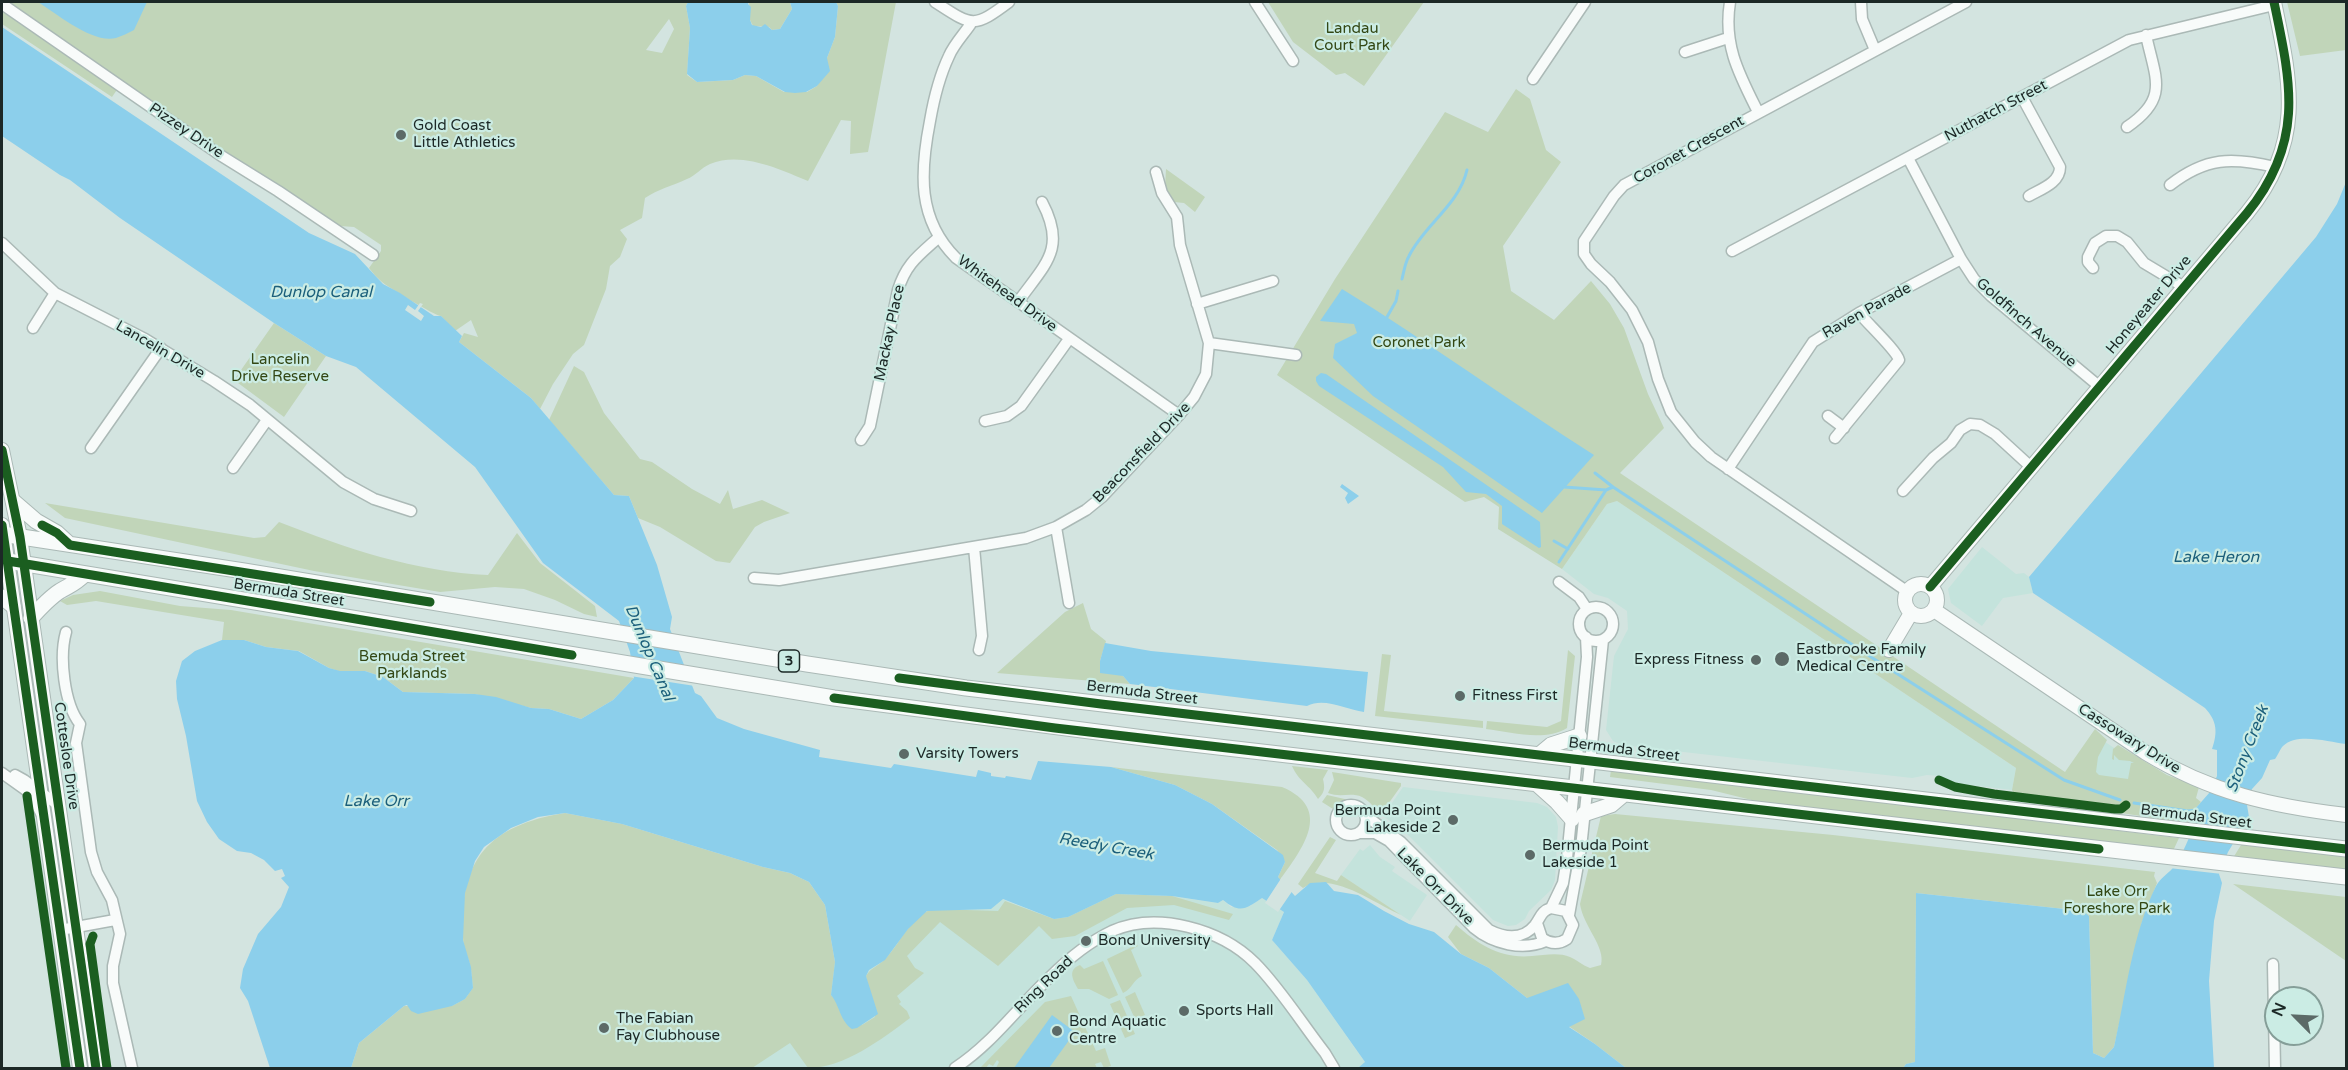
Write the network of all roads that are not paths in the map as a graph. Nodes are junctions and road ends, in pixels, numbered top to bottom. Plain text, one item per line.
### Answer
1 (935, 2) edge
2 (1010, 2) edge
3 (1255, 2) edge
4 (1585, 2) edge
5 (1730, 2) edge
6 (1861, 2) edge
7 (1966, 2) edge
8 (2274, 3) edge
9 (2, 4) edge
10 (972, 22) junction
11 (2146, 34) junction
12 (1728, 38) junction
13 (1875, 50) junction
14 (1685, 52) dead end
15 (1293, 61) dead end
16 (1533, 79) dead end
17 (2022, 97) junction
18 (1758, 112) junction
19 (2127, 126) dead end
20 (1908, 158) junction
21 (2275, 166) junction
22 (1156, 172) dead end
23 (2170, 185) dead end
24 (2029, 196) dead end
25 (1042, 202) dead end
26 (938, 238) junction
27 (2, 243) edge
28 (1732, 251) dead end
29 (373, 255) dead end
30 (1961, 260) junction
31 (2093, 268) dead end
32 (1273, 281) dead end
33 (2184, 287) junction
34 (55, 293) junction
35 (1018, 302) junction
36 (1197, 304) junction
37 (1859, 314) junction
38 (33, 328) dead end
39 (1069, 339) junction
40 (1209, 343) junction
41 (161, 348) junction
42 (1296, 356) dead end
43 (2100, 387) junction
44 (1179, 416) junction
45 (1828, 416) dead end
46 (267, 420) junction
47 (985, 421) dead end
48 (1844, 428) junction
49 (1835, 438) dead end
50 (861, 440) dead end
51 (91, 448) dead end
52 (2, 450) edge
53 (2031, 467) junction
54 (233, 468) dead end
55 (1728, 469) junction
56 (1903, 491) dead end
57 (14, 502) junction
58 (411, 511) dead end
59 (1056, 527) junction
60 (2, 531) edge
61 (20, 537) junction
62 (70, 544) junction
63 (974, 547) junction
64 (4, 561) edge
65 (23, 564) junction
66 (85, 574) junction
67 (753, 578) dead end
68 (1559, 582) dead end
69 (1930, 587) junction
70 (1908, 592) junction
71 (7, 602) edge
72 (1069, 603) dead end
73 (1587, 609) junction
74 (1934, 610) junction
75 (1911, 613) junction
76 (31, 618) junction
77 (66, 632) dead end
78 (1586, 637) junction
79 (1603, 640) junction
80 (979, 650) dead end
81 (1889, 650) dead end
82 (1579, 736) junction
83 (34, 750) junction
84 (1539, 755) junction
85 (1584, 760) junction
86 (2, 768) edge
87 (2, 773) edge
88 (15, 775) junction
89 (1538, 785) junction
90 (39, 790) junction
91 (1581, 790) junction
92 (1624, 794) junction
93 (58, 805) junction
94 (2346, 815) edge
95 (1366, 816) junction
96 (1578, 816) junction
97 (43, 818) junction
98 (1359, 833) junction
99 (2346, 849) edge
100 (2346, 877) edge
101 (1551, 908) junction
102 (1569, 915) junction
103 (115, 920) junction
104 (1537, 923) junction
105 (76, 928) junction
106 (60, 930) junction
107 (1546, 941) junction
108 (2273, 964) dead end
109 (80, 1068) edge
110 (96, 1068) edge
111 (132, 1068) edge
112 (955, 1068) edge
113 (1334, 1068) edge
114 (2275, 1068) edge

1 - 10 street
2 - 10 street
3 - 15 street
4 - 16 street
5 - 12 street
6 - 13 street
7 - 13 street, Coronet Crescent
8 - 11 street, Nuthatch Street
8 - 21 street, Honeyeater Drive
9 - 29 street, Pizzey Drive
10 - 26 street, Whitehead Drive
11 - 17 street, Nuthatch Street
11 - 19 street
12 - 14 street
12 - 18 street
13 - 18 street, Coronet Crescent
17 - 20 street, Nuthatch Street
17 - 24 street
18 - 55 street, Coronet Crescent
20 - 28 street, Nuthatch Street
20 - 30 street, Goldfinch Avenue
21 - 23 street
21 - 33 street, Honeyeater Drive
22 - 36 street, Beaconsfield Drive
25 - 35 street
26 - 35 street, Whitehead Drive
26 - 50 street, Mackay Place
27 - 34 street, Lancelin Drive
30 - 37 street, Raven Parade
30 - 43 street, Goldfinch Avenue
31 - 33 street
32 - 36 street
33 - 43 street, Honeyeater Drive
34 - 38 street
34 - 41 street, Lancelin Drive
35 - 39 street, Whitehead Drive
36 - 40 street, Beaconsfield Drive
37 - 48 street
37 - 55 street, Raven Parade
39 - 44 street, Whitehead Drive
39 - 47 street
40 - 42 street
40 - 44 street, Beaconsfield Drive
41 - 46 street, Lancelin Drive
41 - 51 street
43 - 53 street, Honeyeater Drive
44 - 59 street, Beaconsfield Drive
45 - 48 street
46 - 54 street
46 - 58 street, Lancelin Drive
48 - 49 street
52 - 57 street, Cottesloe Drive
53 - 56 street
53 - 69 street, Honeyeater Drive
55 - 70 street, Coronet Crescent
57 - 61 street, Cottesloe Drive
57 - 62 main road
59 - 63 street, Beaconsfield Drive
59 - 72 street
60 - 61 main road, Bermuda Street / 3
60 - 64 street, Cottesloe Drive
61 - 62 main road, Bermuda Street / 3
61 - 65 street, Cottesloe Drive
62 - 84 main road, Bermuda Street / 3
63 - 67 street, Beaconsfield Drive
63 - 80 street
64 - 65 main road, Bermuda Street / 3
64 - 71 street, Cottesloe Drive
65 - 66 main road, Bermuda Street / 3
65 - 76 street, Cottesloe Drive
66 - 76 main road
66 - 89 main road, Bermuda Street / 3
68 - 73 street
69 - 70 street
69 - 74 street
70 - 75 street
71 - 83 street, Cottesloe Drive
73 - 78 street
73 - 79 street
74 - 75 street
74 - 94 street, Cassowary Drive
75 - 81 street
76 - 93 street, Cottesloe Drive
77 - 103 street
78 - 79 street
78 - 82 street
79 - 85 street
82 - 84 main road
82 - 85 street
83 - 88 street
83 - 90 street, Cottesloe Drive
84 - 85 main road, Bermuda Street / 3
85 - 91 street
85 - 99 main road, Bermuda Street / 3
86 - 88 street
87 - 97 street
88 - 90 street
89 - 91 main road, Bermuda Street / 3
89 - 96 main road
90 - 93 street
90 - 97 street, Cottesloe Drive
91 - 92 main road, Bermuda Street / 3
91 - 96 street
92 - 96 main road
92 - 100 main road, Bermuda Street / 3
93 - 105 street, Cottesloe Drive
95 - 98 street
95 - 98 street
95 - 104 street, Lake Orr Drive
96 - 101 street
96 - 102 street
97 - 106 street, Cottesloe Drive
98 - 107 street, Lake Orr Drive
101 - 102 street
101 - 104 street
102 - 107 street
103 - 105 street
103 - 111 street
104 - 107 street
105 - 106 street
105 - 110 street, Cottesloe Drive
106 - 109 street, Cottesloe Drive
108 - 114 street
112 - 113 street, Ring Road

